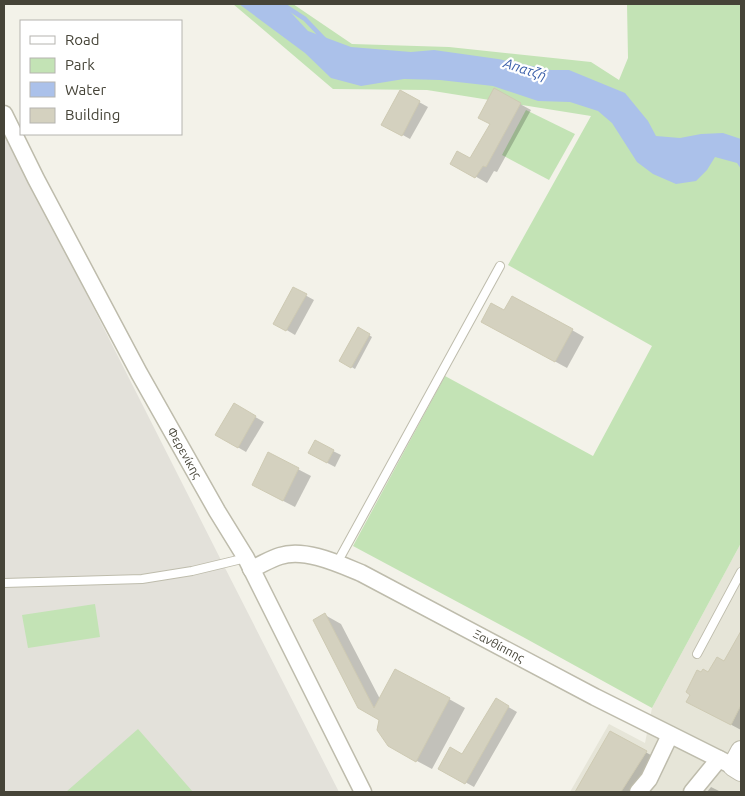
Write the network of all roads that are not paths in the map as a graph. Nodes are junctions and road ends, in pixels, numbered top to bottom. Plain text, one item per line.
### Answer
1 (4, 114) edge
2 (500, 266) dead end
3 (337, 563) junction
4 (248, 564) junction
5 (741, 572) edge
6 (4, 581) edge
7 (697, 654) dead end
8 (670, 735) junction
9 (734, 762) edge
10 (363, 792) edge
11 (638, 792) edge
12 (692, 792) edge

1 - 4 street, Φερενίκης
2 - 3 lane
3 - 4 street, Ξανθίππης
3 - 8 street, Ξανθίππης
4 - 6 lane
4 - 10 street, Φερενίκης
5 - 7 lane
8 - 9 street, Ξανθίππης
8 - 11 street
9 - 12 street

